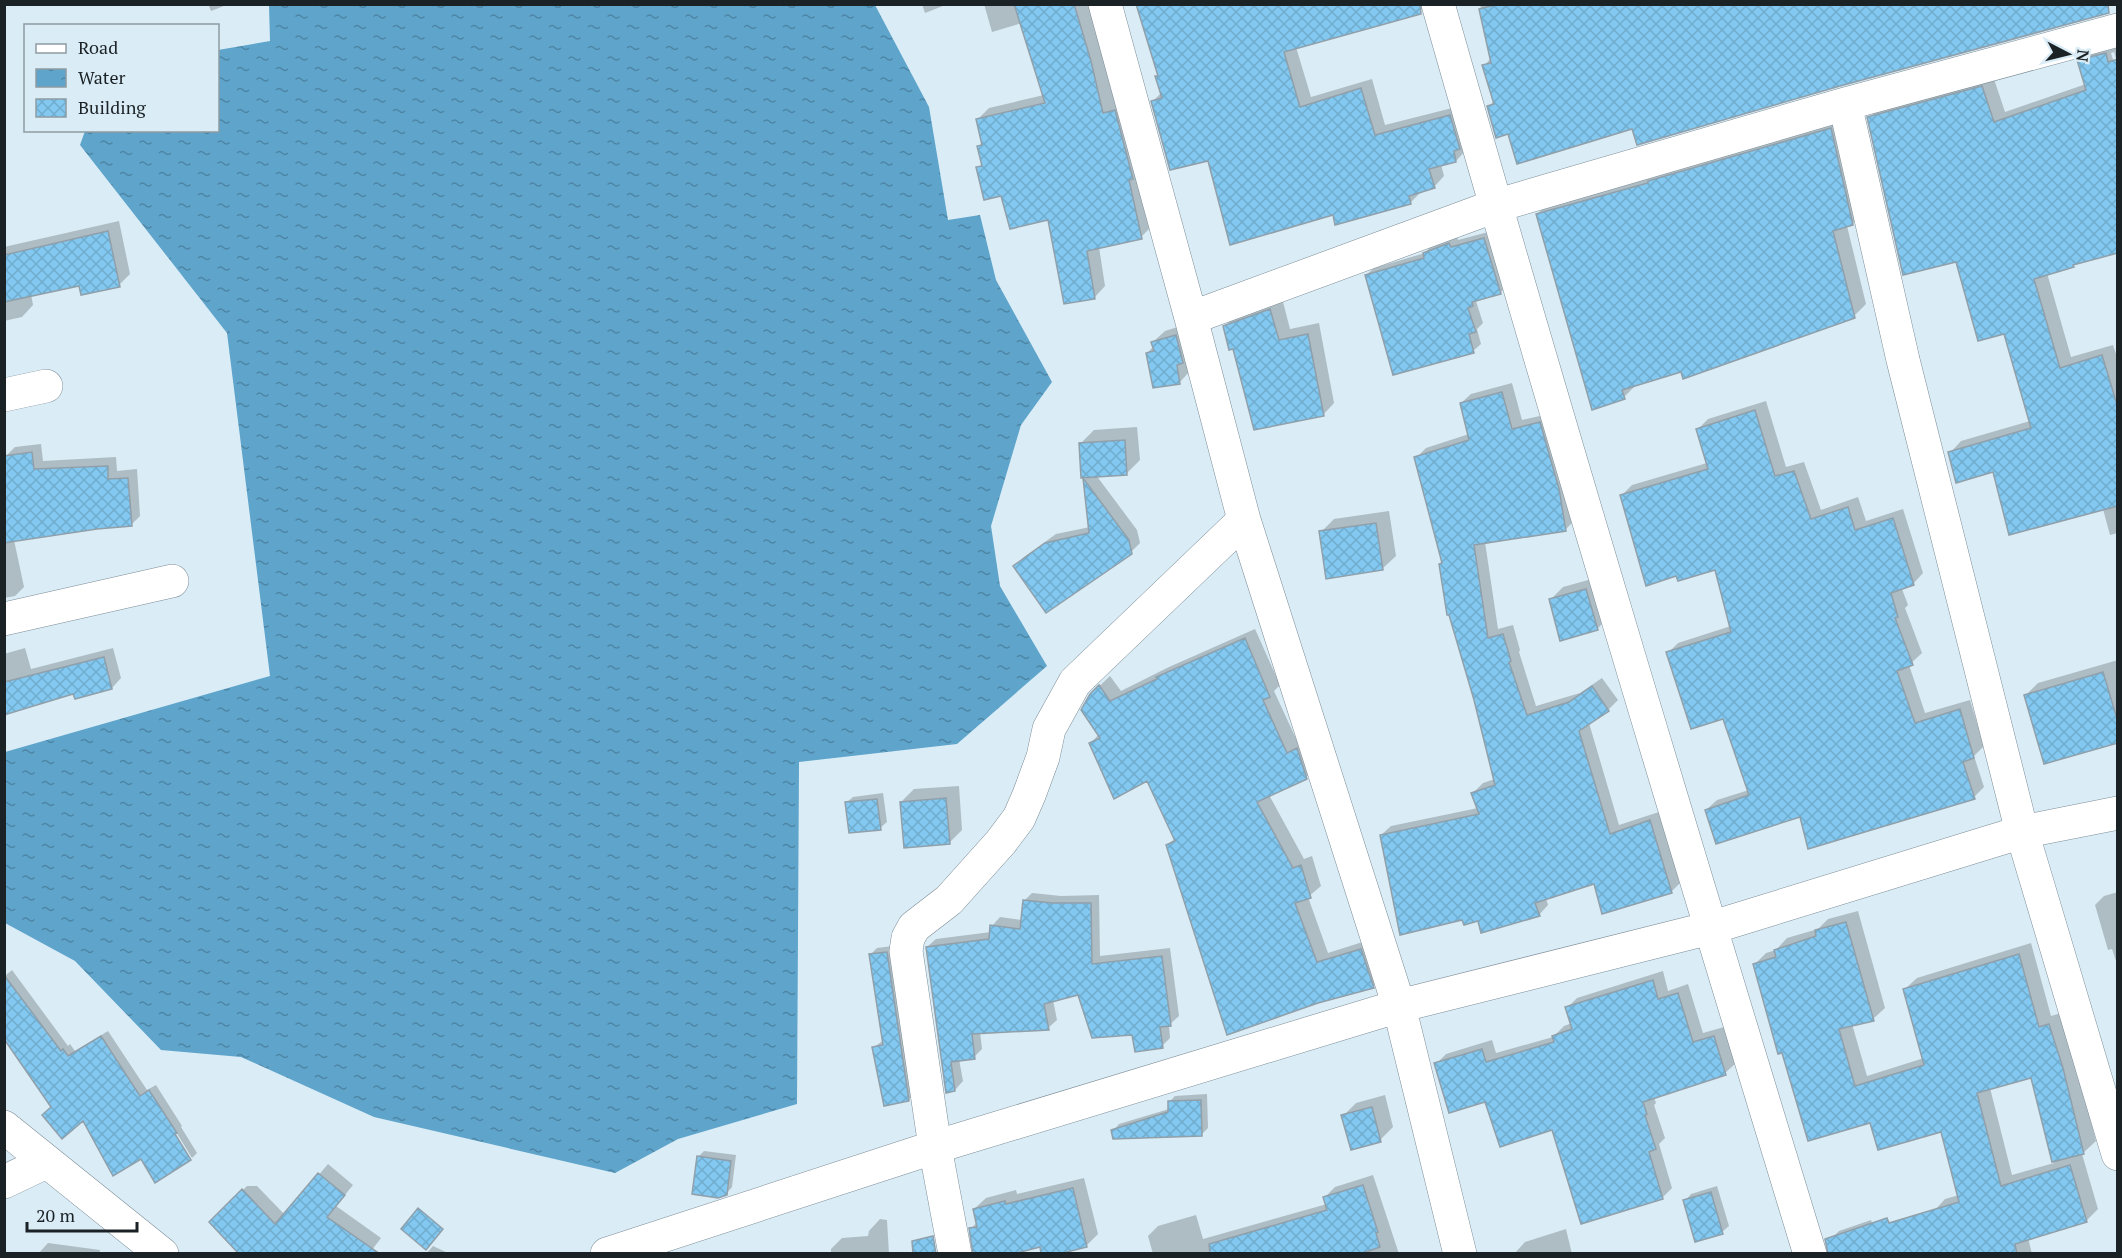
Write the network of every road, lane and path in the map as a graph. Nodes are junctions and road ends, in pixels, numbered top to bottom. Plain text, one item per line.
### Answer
1 (1105, 4) edge
2 (1438, 4) edge
3 (2118, 30) edge
4 (1845, 104) junction
5 (1495, 206) junction
6 (1191, 318) junction
7 (46, 386) dead end
8 (4, 395) edge
9 (1244, 520) junction
10 (172, 581) dead end
11 (4, 619) edge
12 (2118, 813) edge
13 (2022, 832) junction
14 (1710, 928) junction
15 (1399, 1006) junction
16 (4, 1127) edge
17 (935, 1147) junction
18 (2118, 1154) edge
19 (46, 1162) junction
20 (4, 1182) edge
21 (162, 1254) edge
22 (607, 1254) edge
23 (956, 1254) edge
24 (1460, 1254) edge
25 (1810, 1254) edge

1 - 6 street
2 - 5 street
3 - 4 street
4 - 5 street
4 - 13 street
5 - 6 street
5 - 14 street
6 - 9 street
7 - 8 street
9 - 15 street
9 - 17 street
10 - 11 street
12 - 13 street
13 - 14 street
13 - 18 street
14 - 15 street
14 - 25 street
15 - 17 street
15 - 24 street
16 - 19 street
17 - 22 street
17 - 23 street
19 - 20 street
19 - 21 street

